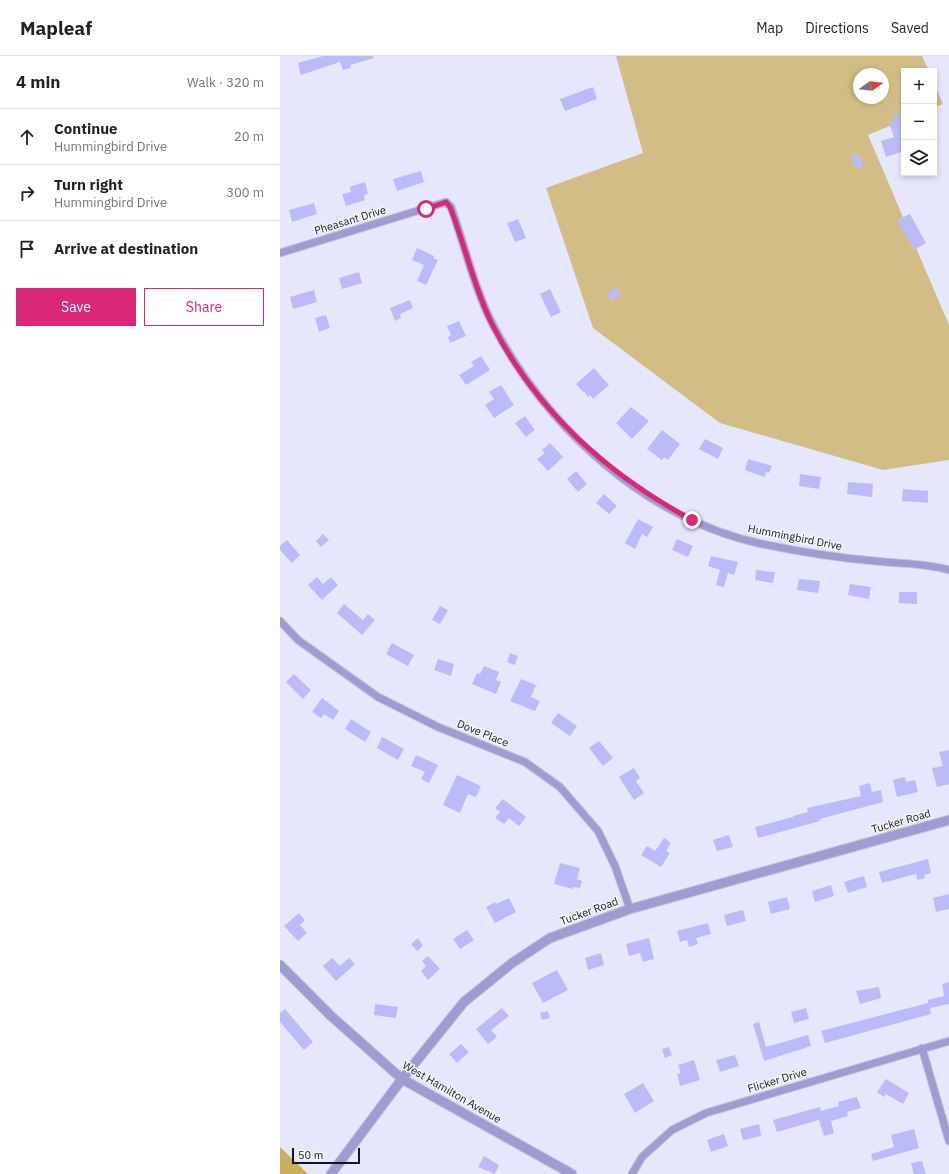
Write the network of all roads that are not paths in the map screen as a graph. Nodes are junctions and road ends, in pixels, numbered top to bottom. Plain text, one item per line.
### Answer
1 (426, 209) joint
2 (280, 253) edge
3 (949, 570) edge
4 (280, 621) edge
5 (949, 820) edge
6 (630, 909) junction
7 (280, 965) edge
8 (949, 1041) edge
9 (922, 1048) junction
10 (402, 1079) junction
11 (949, 1141) edge
12 (332, 1173) edge
13 (572, 1174) edge
14 (632, 1174) edge

1 - 2 street, Pheasant Drive
1 - 3 street, Hummingbird Drive
4 - 6 street, Dove Place
5 - 6 street, Tucker Road
6 - 10 street, Tucker Road
7 - 10 street, West Hamilton Avenue
8 - 9 street, Flicker Drive
9 - 11 street
9 - 14 street, Flicker Drive
10 - 12 street, Tucker Road
10 - 13 street, West Hamilton Avenue

